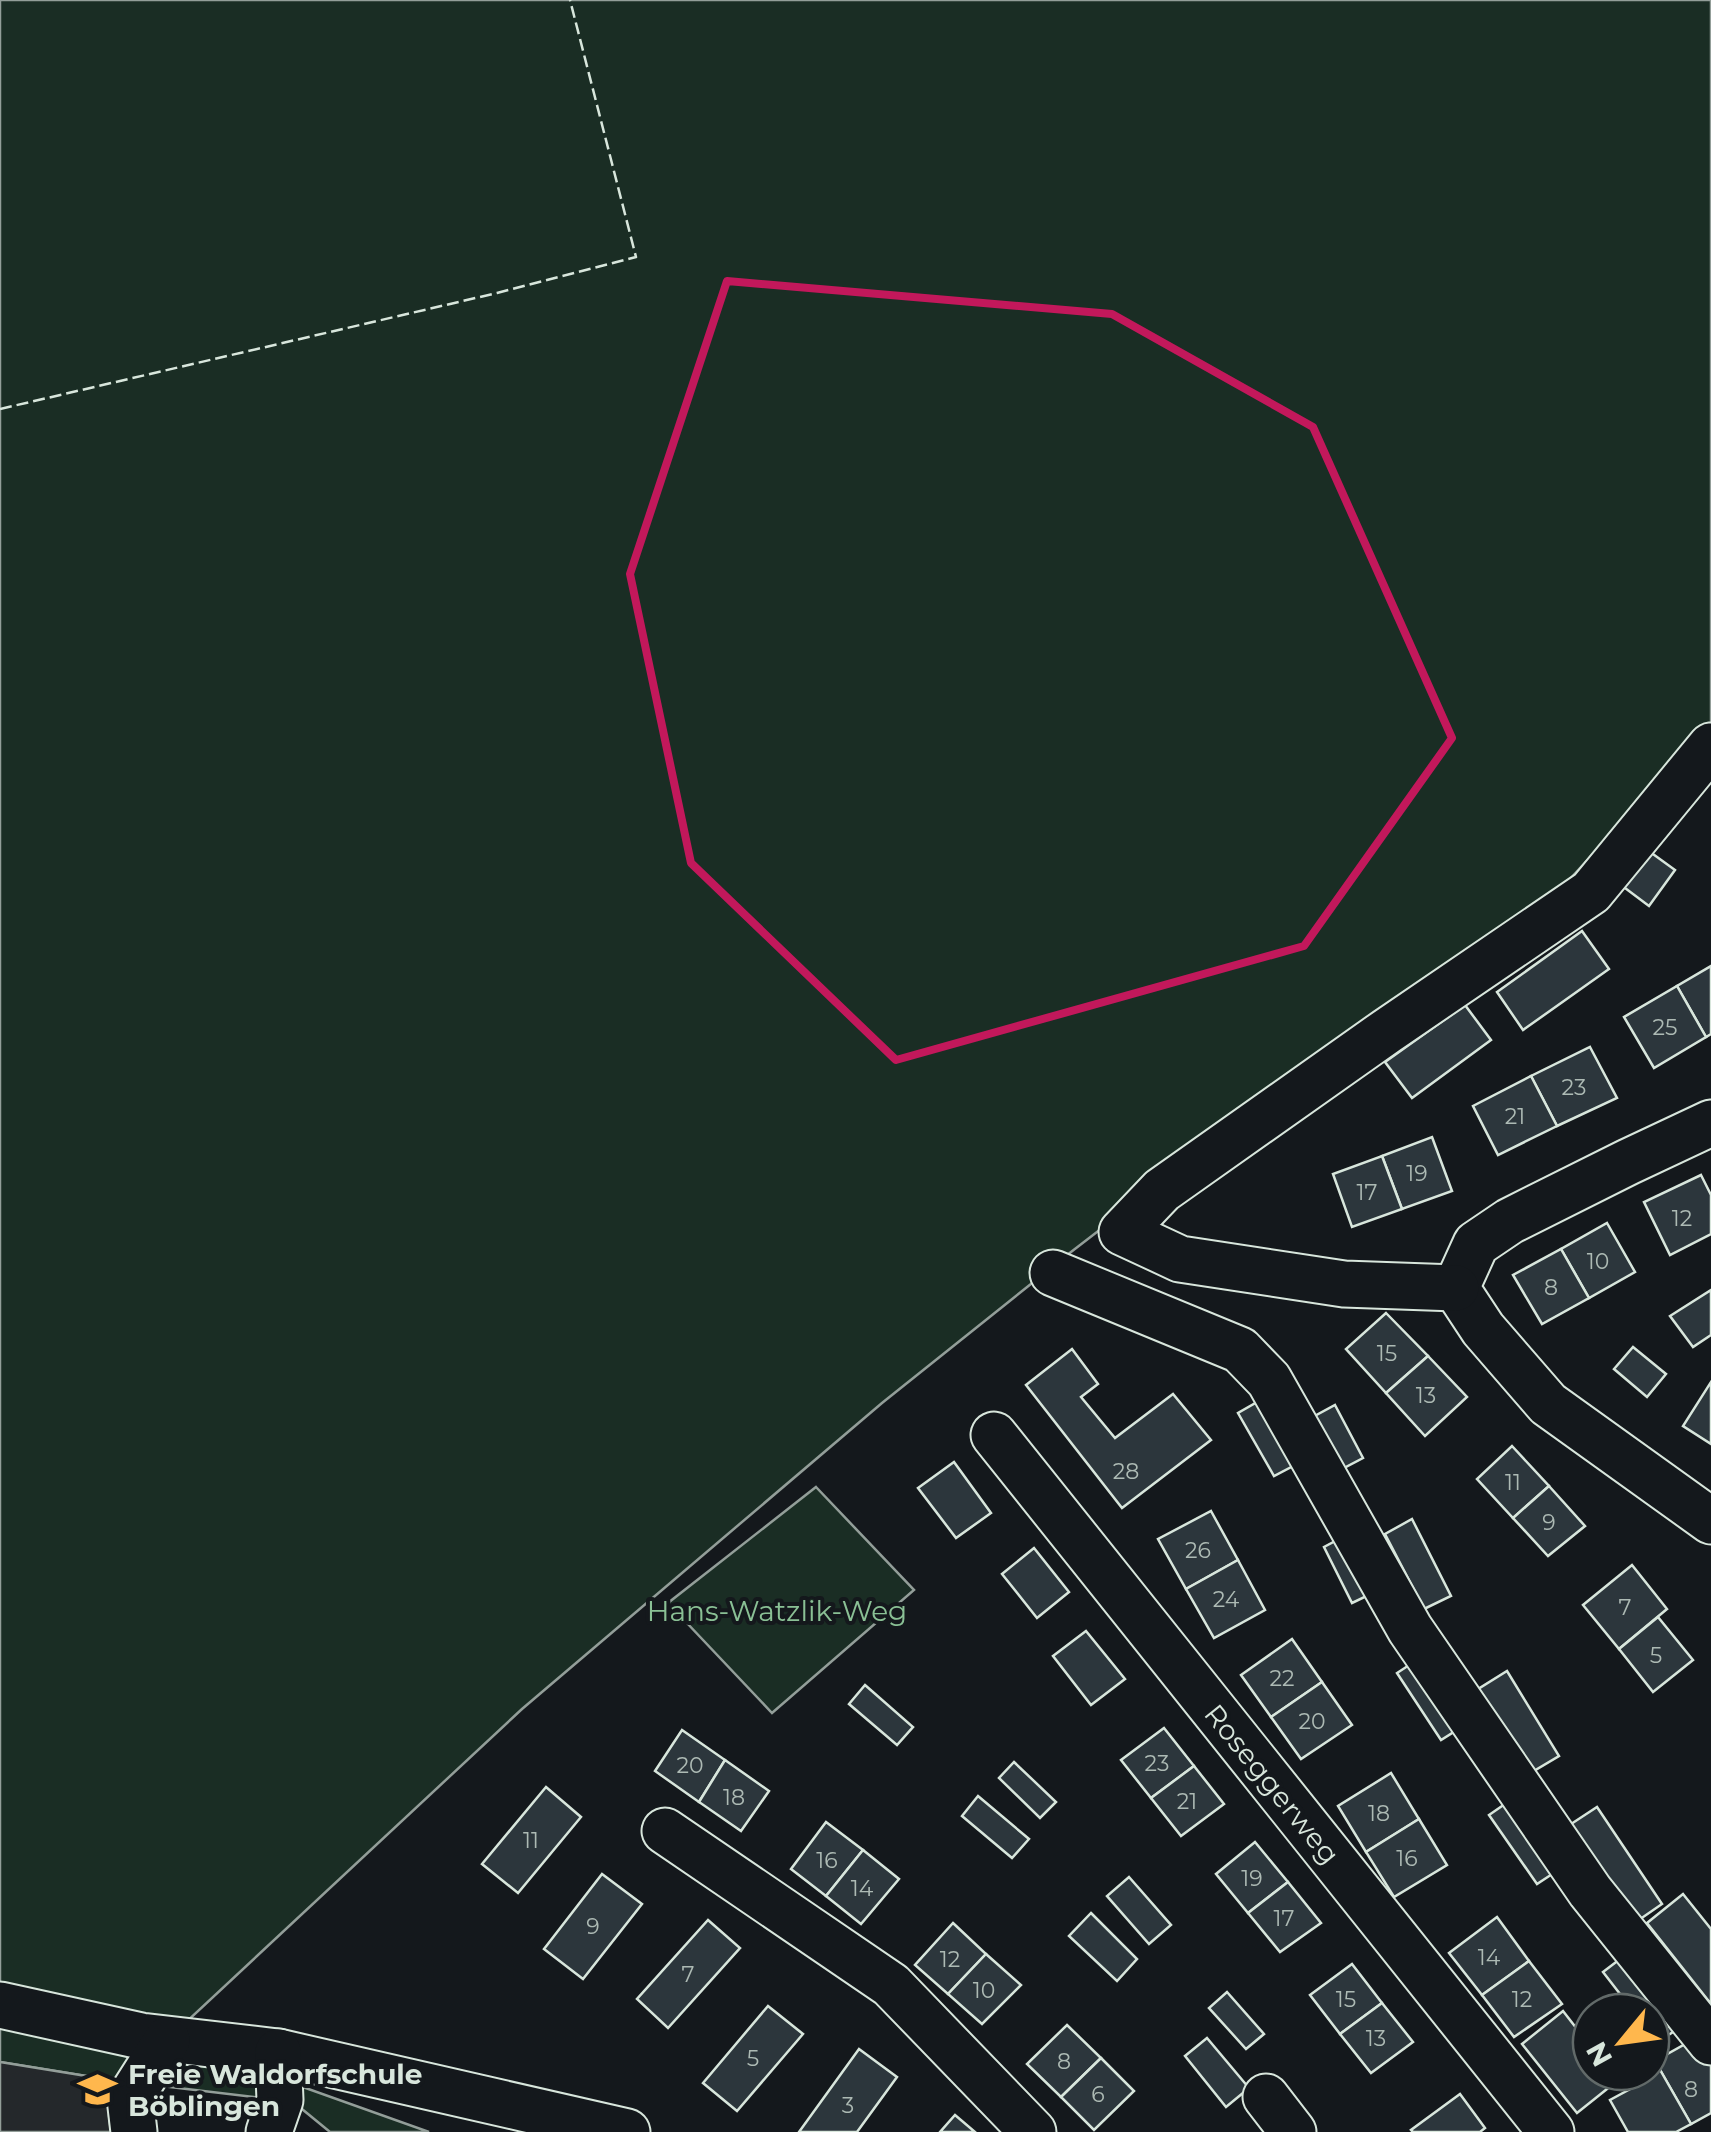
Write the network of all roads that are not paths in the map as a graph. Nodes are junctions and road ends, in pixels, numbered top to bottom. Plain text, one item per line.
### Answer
1 (1711, 746) edge
2 (1711, 1123) edge
3 (1053, 1274) dead end
4 (1456, 1288) junction
5 (994, 1435) dead end
6 (1711, 1521) edge
7 (666, 1832) dead end
8 (0, 2005) edge
9 (167, 2040) junction
10 (1711, 2042) edge
11 (278, 2052) junction
12 (1266, 2097) dead end
13 (134, 2132) edge
14 (268, 2132) edge
15 (627, 2132) edge
16 (1034, 2132) edge
17 (1293, 2132) edge
18 (1550, 2132) edge

1 - 4 street
2 - 4 street
3 - 10 street
4 - 6 street
5 - 18 street, Roseggerweg
7 - 16 street
8 - 9 street
9 - 11 street
9 - 13 street
11 - 14 street
11 - 15 street
12 - 17 street

